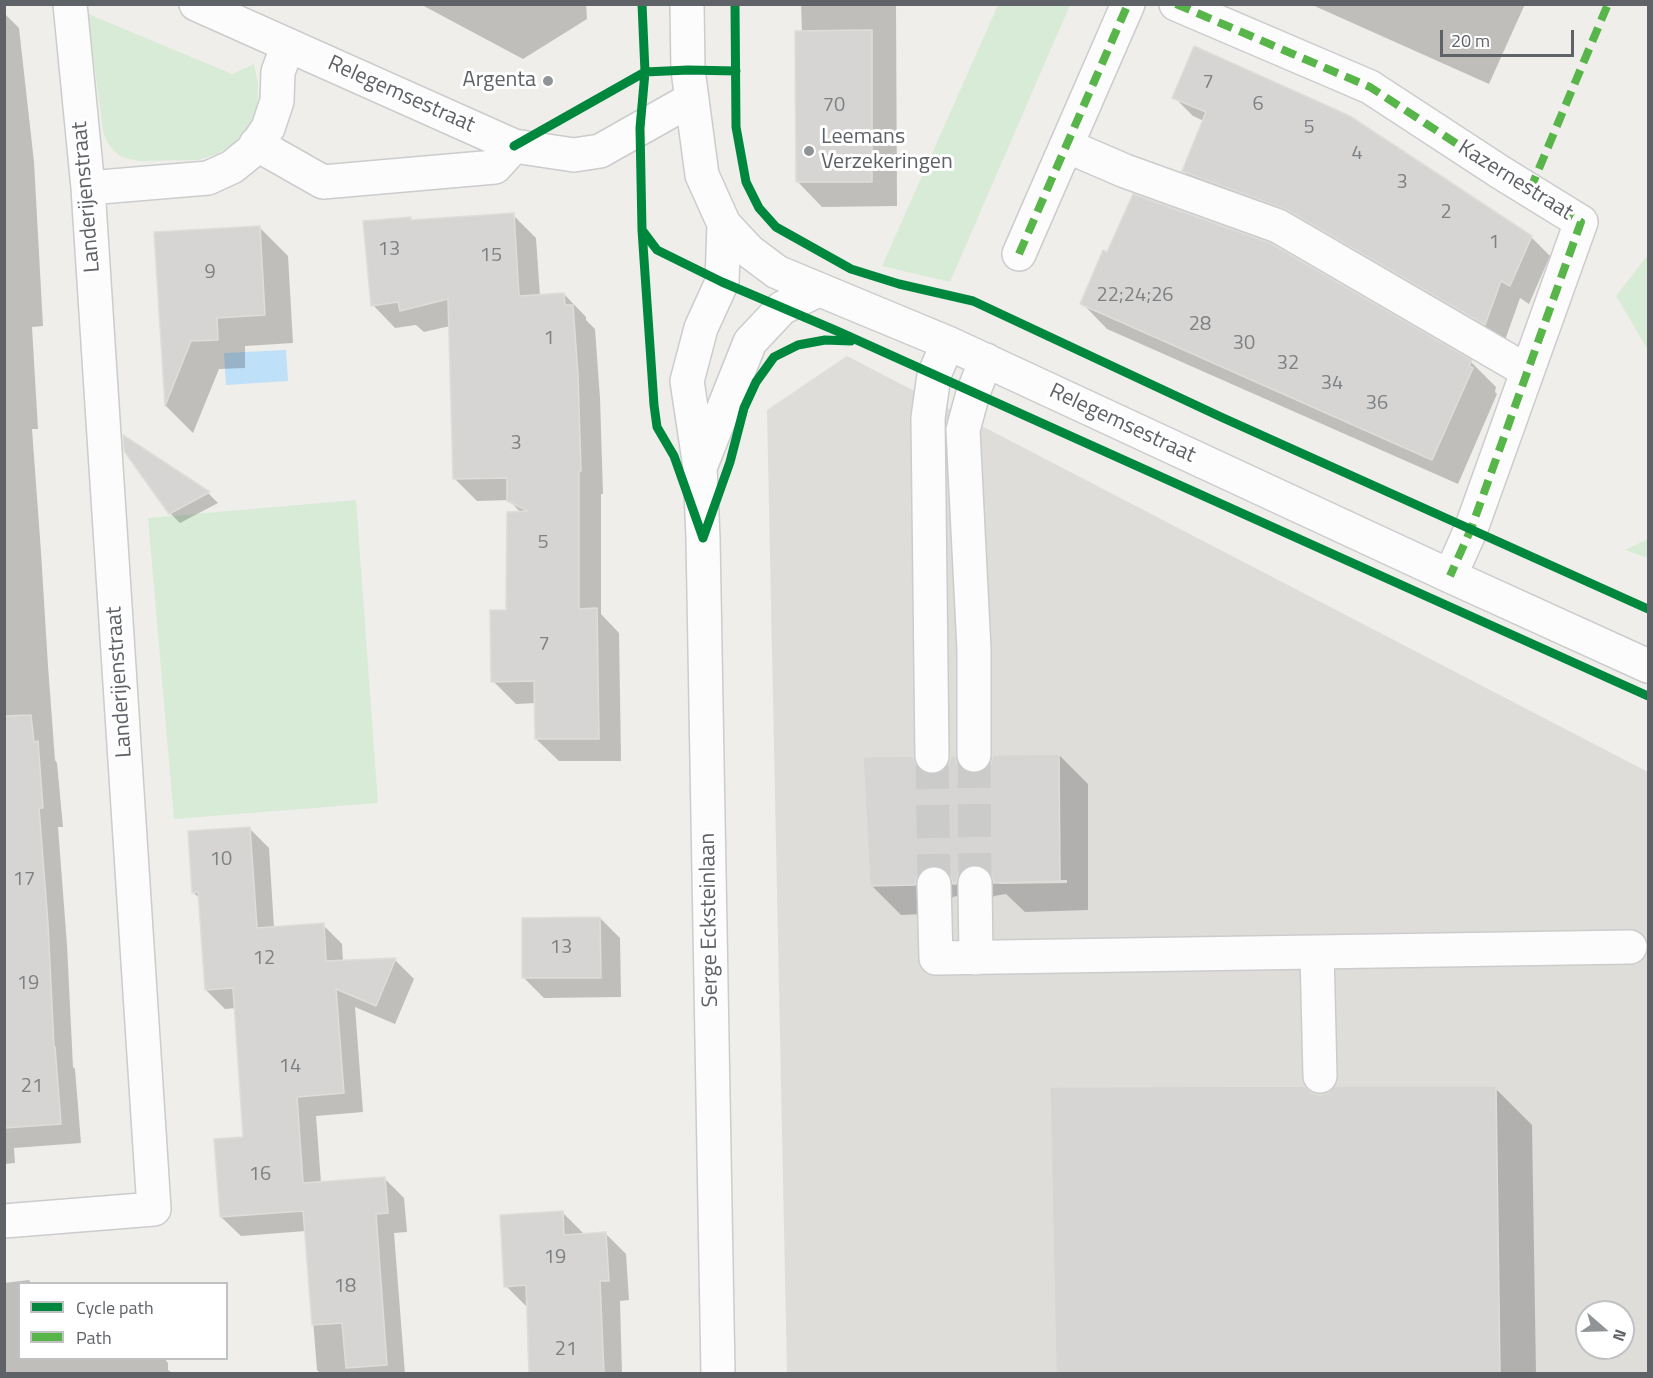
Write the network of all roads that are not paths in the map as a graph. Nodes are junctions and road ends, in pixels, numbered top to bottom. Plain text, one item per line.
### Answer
1 (70, 4) edge
2 (196, 4) edge
3 (687, 4) edge
4 (1128, 4) edge
5 (1176, 4) edge
6 (288, 45) junction
7 (690, 84) junction
8 (256, 144) junction
9 (514, 146) junction
10 (1067, 146) junction
11 (88, 188) junction
12 (724, 224) junction
13 (1019, 254) dead end
14 (818, 290) junction
15 (948, 343) junction
16 (986, 360) junction
17 (1527, 370) junction
18 (700, 467) junction
19 (1449, 576) junction
20 (1648, 666) edge
21 (975, 755) tunnel mouth
22 (932, 756) tunnel mouth
23 (975, 883) tunnel mouth
24 (934, 884) tunnel mouth
25 (1630, 947) dead end
26 (1317, 952) junction
27 (976, 958) junction
28 (1320, 1076) dead end
29 (4, 1221) edge
30 (718, 1374) edge

1 - 11 street, Landerijenstraat
2 - 6 street, Relegemsestraat
3 - 7 street
4 - 10 street
5 - 17 street, Kazernestraat
6 - 8 street
6 - 9 street, Relegemsestraat
7 - 9 street, Relegemsestraat
7 - 12 street, Relegemsestraat
8 - 9 street, Relegemsestraat
8 - 11 street
10 - 13 street
10 - 17 street
11 - 29 street, Landerijenstraat
12 - 14 street, Relegemsestraat
12 - 18 street, Serge Ecksteinlaan
14 - 15 street, Relegemsestraat
14 - 18 street, Serge Ecksteinlaan
15 - 16 street, Relegemsestraat
15 - 22 street
16 - 19 street, Relegemsestraat
16 - 21 street
17 - 19 street, Kazernestraat
18 - 30 street, Serge Ecksteinlaan
19 - 20 street, Relegemsestraat
23 - 27 street
24 - 27 street
25 - 26 street
26 - 27 street
26 - 28 street

